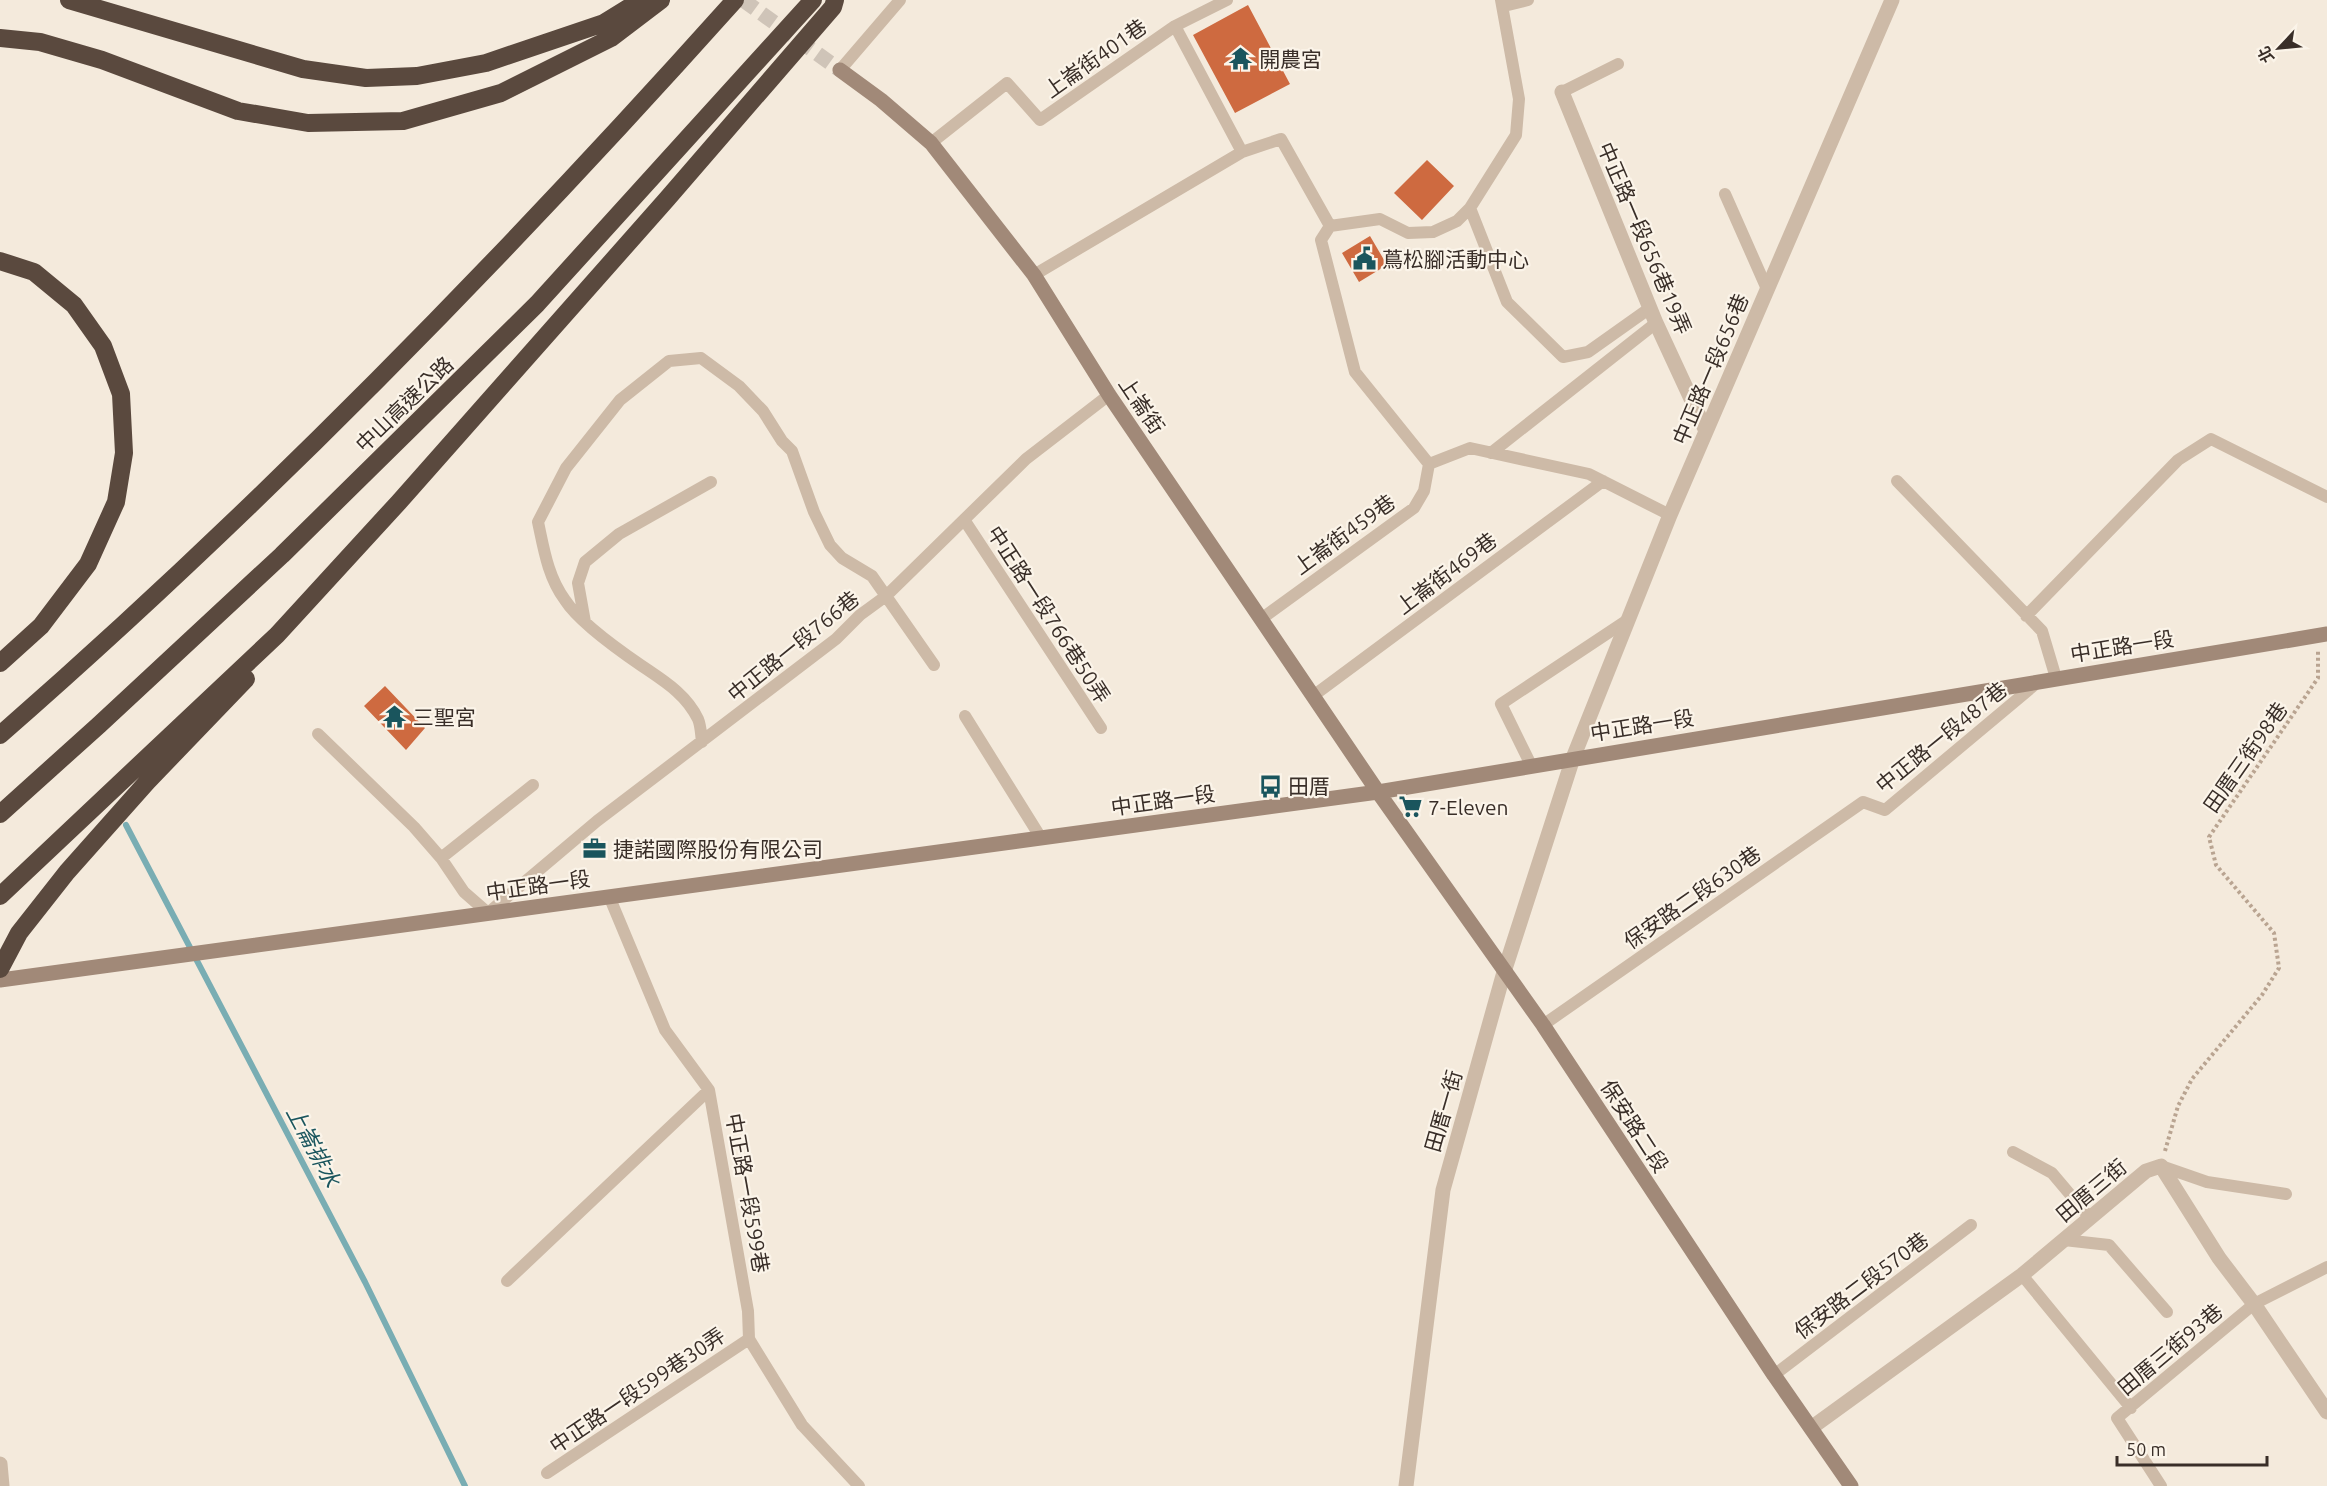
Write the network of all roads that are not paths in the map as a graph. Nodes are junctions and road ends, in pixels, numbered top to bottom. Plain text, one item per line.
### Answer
1 (69, 0) edge
2 (641, 0) edge
3 (661, 0) edge
4 (735, 0) edge
5 (813, 0) edge
6 (836, 0) edge
7 (900, 0) edge
8 (1227, 0) edge
9 (1528, 0) edge
10 (1892, 0) edge
11 (1502, 3) edge
12 (1174, 26) junction
13 (0, 38) edge
14 (1618, 64) dead end
15 (840, 70) joint
16 (1562, 92) joint
17 (931, 143) junction
18 (1242, 152) junction
19 (1725, 194) dead end
20 (1470, 208) junction
21 (1330, 226) junction
22 (0, 261) edge
23 (1034, 275) junction
24 (1767, 289) junction
25 (1650, 308) junction
26 (1656, 323) junction
27 (1109, 394) junction
28 (1706, 431) junction
29 (1491, 453) junction
30 (1429, 464) junction
31 (1603, 481) junction
32 (1897, 481) dead end
33 (711, 482) dead end
34 (2327, 497) edge
35 (1670, 515) junction
36 (965, 521) junction
37 (886, 596) junction
38 (2026, 616) junction
39 (1261, 619) junction
40 (1629, 619) junction
41 (585, 623) junction
42 (2322, 634) edge
43 (277, 635) junction
44 (0, 663) edge
45 (934, 665) dead end
46 (2056, 678) junction
47 (2039, 681) junction
48 (1313, 696) junction
49 (965, 716) dead end
50 (1101, 728) dead end
51 (318, 734) dead end
52 (0, 735) edge
53 (702, 742) junction
54 (1573, 758) junction
55 (1531, 765) junction
56 (533, 785) dead end
57 (1378, 792) junction
58 (1863, 802) joint
59 (0, 813) edge
60 (1041, 838) junction
61 (441, 858) junction
62 (0, 896) edge
63 (609, 896) junction
64 (488, 913) junction
65 (0, 969) edge
66 (1504, 972) junction
67 (0, 980) edge
68 (1543, 1025) junction
69 (709, 1090) junction
70 (2013, 1152) dead end
71 (2161, 1166) junction
72 (2286, 1194) dead end
73 (2090, 1218) junction
74 (1971, 1225) dead end
75 (2064, 1240) junction
76 (2327, 1267) edge
77 (2022, 1275) junction
78 (507, 1281) dead end
79 (2254, 1304) junction
80 (2167, 1312) dead end
81 (749, 1339) junction
82 (1774, 1375) junction
83 (2131, 1408) junction
84 (2327, 1412) edge
85 (1812, 1428) junction
86 (0, 1464) edge
87 (547, 1473) dead end
88 (2, 1486) edge
89 (859, 1486) edge
90 (1406, 1486) edge
91 (1851, 1486) edge
92 (2161, 1486) edge

1 - 2 highway
3 - 13 highway
4 - 52 highway, 中山高速公路
5 - 59 highway, 中山高速公路
6 - 43 highway
7 - 15 lane
8 - 12 lane, 上崙街401巷
9 - 11 lane
10 - 24 street, 中正路一段656巷
11 - 20 lane
12 - 17 lane, 上崙街401巷
12 - 18 lane, 上崙街401巷
14 - 16 lane
15 - 17 main road, 上崙街
16 - 25 street, 中正路一段656巷19弄
17 - 23 main road, 上崙街
18 - 21 lane
18 - 23 lane
19 - 24 lane
20 - 21 lane
20 - 25 lane
21 - 30 lane
22 - 44 highway
23 - 27 main road, 上崙街
24 - 28 street, 中正路一段656巷
25 - 26 street, 中正路一段656巷19弄
26 - 28 street, 中正路一段656巷19弄
26 - 29 lane
27 - 36 lane, 中正路一段766巷
27 - 39 main road, 上崙街
28 - 35 street, 中正路一段656巷
29 - 30 lane
29 - 31 lane
30 - 39 lane, 上崙街459巷
31 - 35 lane
31 - 48 lane, 上崙街469巷
32 - 38 lane
33 - 41 lane
34 - 38 lane
35 - 40 street, 中正路一段656巷
36 - 37 lane, 中正路一段766巷
36 - 50 lane, 中正路一段766巷50弄
37 - 41 lane
37 - 45 lane
37 - 53 lane, 中正路一段766巷
38 - 46 lane
39 - 48 main road, 上崙街
40 - 54 street, 中正路一段656巷
40 - 55 lane
41 - 53 lane
42 - 46 main road, 中正路一段
43 - 62 highway
43 - 65 highway
46 - 47 main road, 中正路一段
47 - 54 main road, 中正路一段
47 - 58 lane, 中正路一段487巷
48 - 57 main road, 上崙街
49 - 60 lane
51 - 61 lane
53 - 64 lane, 中正路一段766巷
54 - 55 main road, 中正路一段
54 - 66 street, 田厝一街
55 - 57 main road, 中正路一段
56 - 61 lane
57 - 60 main road, 中正路一段
57 - 66 main road, 保安路二段
58 - 68 lane, 保安路二段630巷
60 - 63 main road, 中正路一段
61 - 64 lane
63 - 64 main road, 中正路一段
63 - 69 lane, 中正路一段599巷
64 - 67 main road, 中正路一段
66 - 68 main road, 保安路二段
66 - 90 street, 田厝一街
68 - 82 main road, 保安路二段
69 - 78 lane
69 - 81 lane, 中正路一段599巷
70 - 73 lane
71 - 72 lane
71 - 73 street, 田厝三街
71 - 79 street, 田厝三街
73 - 75 street, 田厝三街
74 - 82 lane, 保安路二段570巷
75 - 77 street, 田厝三街
75 - 80 lane
76 - 79 lane, 田厝三街93巷
77 - 83 lane
77 - 85 street, 田厝三街
79 - 83 lane, 田厝三街93巷
79 - 84 street, 田厝三街
81 - 87 lane, 中正路一段599巷30弄
81 - 89 lane, 中正路一段599巷
82 - 85 main road, 保安路二段
83 - 92 lane, 田厝三街93巷
85 - 91 main road, 保安路二段
86 - 88 street

